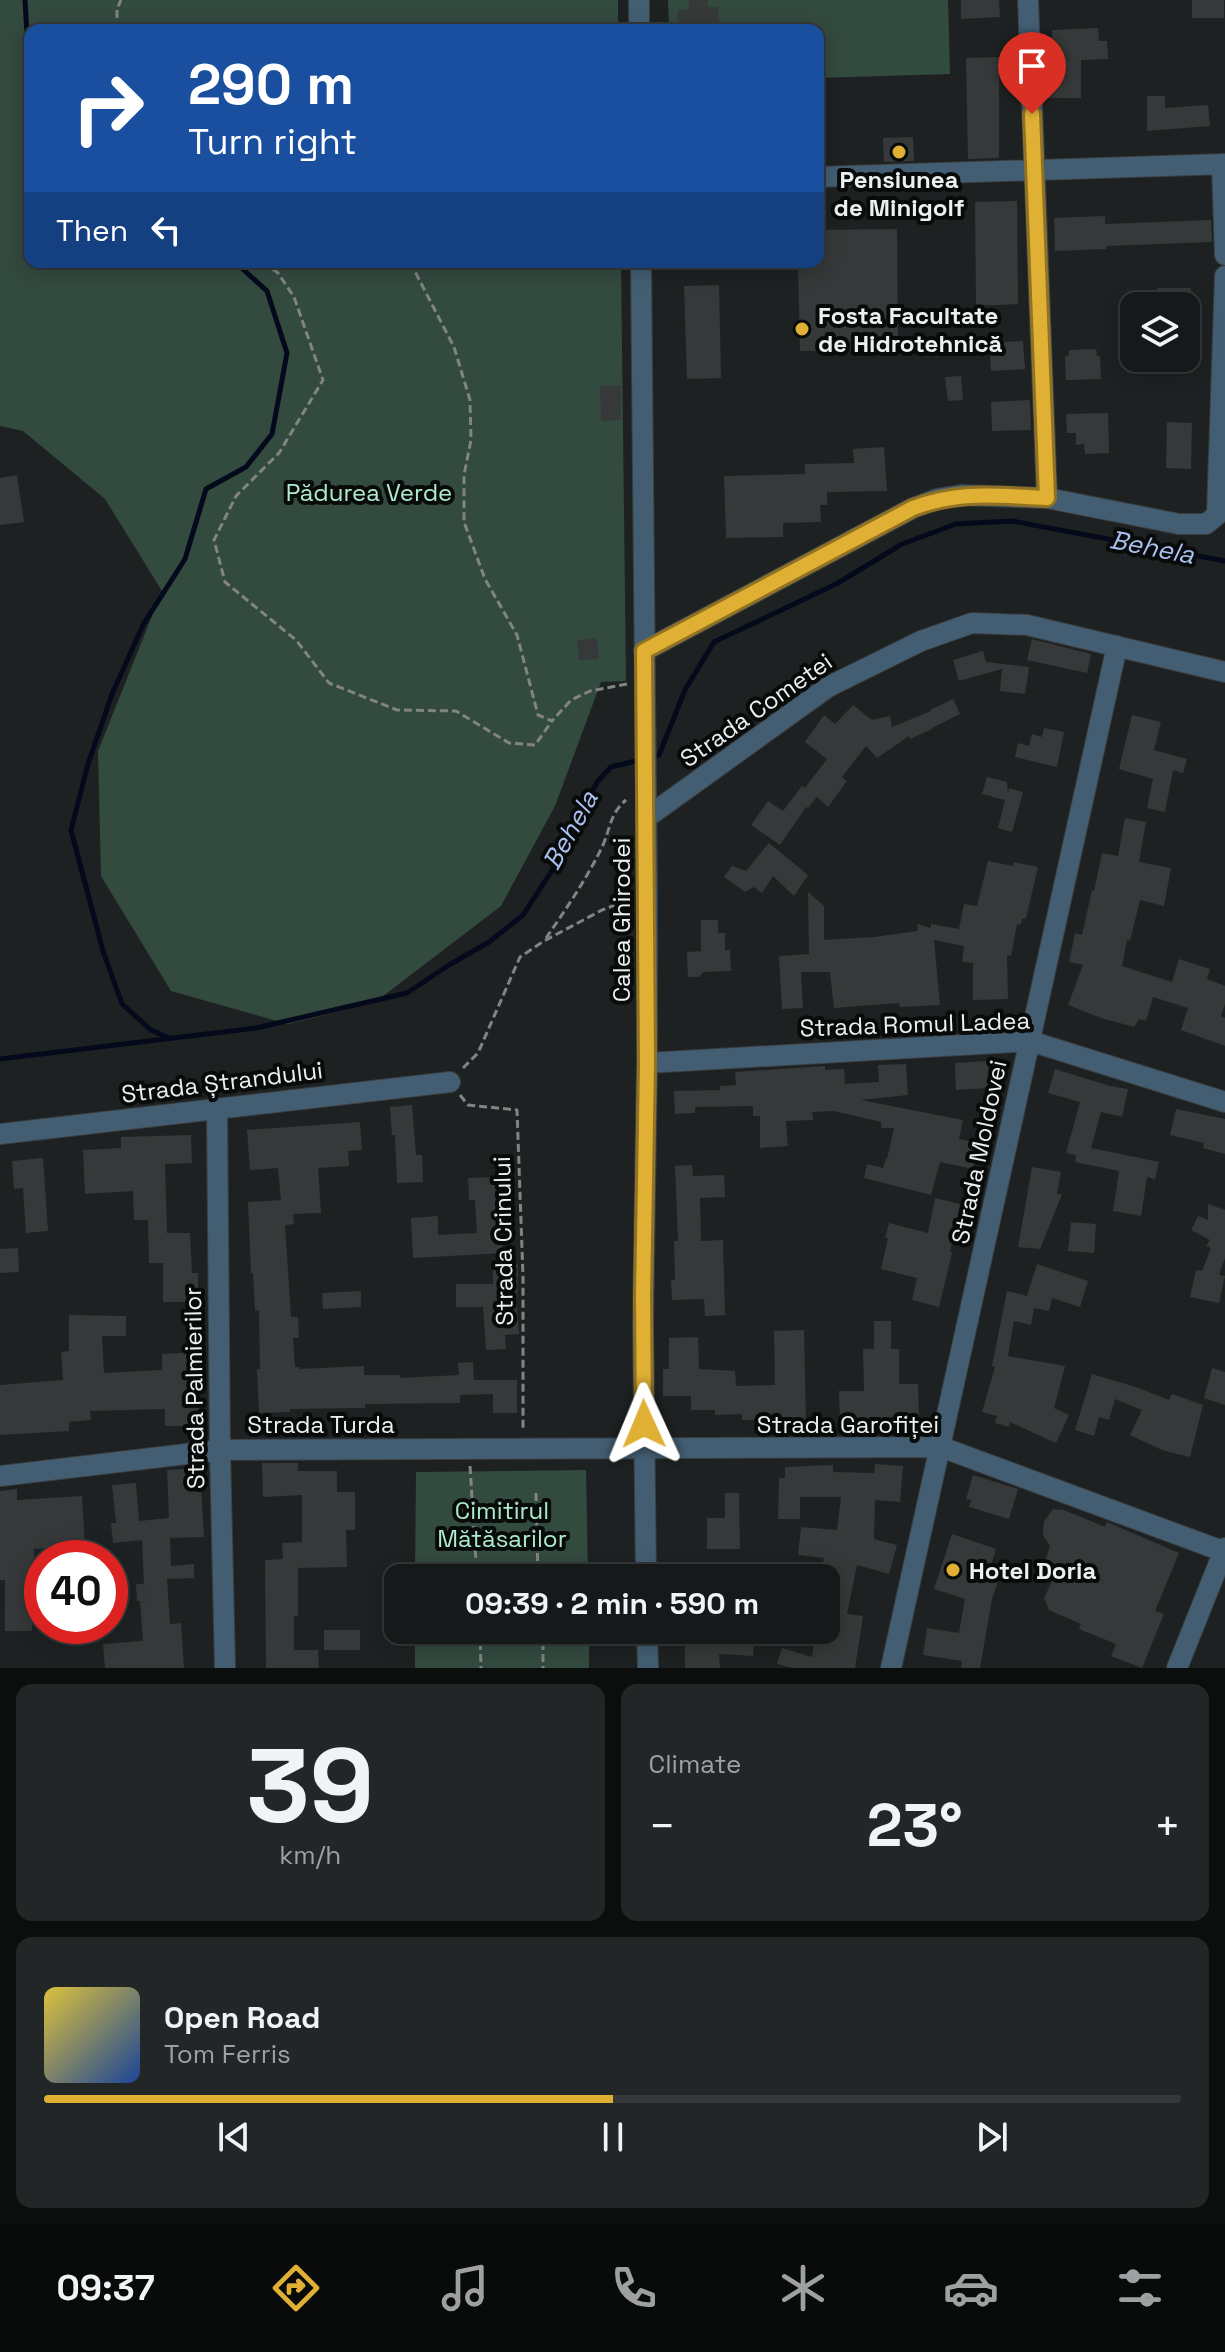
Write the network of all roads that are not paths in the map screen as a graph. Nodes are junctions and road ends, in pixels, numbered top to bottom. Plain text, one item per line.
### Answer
1 (639, 0) edge
2 (1028, 0) edge
3 (639, 24) edge
4 (1224, 164) edge
5 (1034, 171) junction
6 (824, 177) edge
7 (1225, 255) edge
8 (641, 268) edge
9 (1225, 276) edge
10 (1047, 498) junction
11 (1117, 646) junction
12 (644, 651) junction
13 (1225, 672) edge
14 (646, 818) junction
15 (1030, 1041) junction
16 (647, 1063) junction
17 (450, 1082) road end
18 (1225, 1102) edge
19 (217, 1108) junction
20 (0, 1134) edge
21 (941, 1447) junction
22 (220, 1450) junction
23 (644, 1450) junction
24 (0, 1476) edge
25 (1225, 1550) edge
26 (646, 1564) edge
27 (647, 1644) edge
28 (225, 1668) edge
29 (648, 1668) edge
30 (891, 1668) edge
31 (1177, 1668) edge

1 - 3 street
2 - 5 street
4 - 5 street
4 - 7 street
5 - 6 street
5 - 10 street
8 - 12 street, Calea Ghirodei
9 - 10 street
10 - 12 street
11 - 13 street, Strada Cometei
11 - 14 street, Strada Cometei
11 - 15 street, Strada Moldovei
12 - 14 street, Calea Ghirodei
14 - 16 street, Calea Ghirodei
15 - 16 street, Strada Romul Ladea
15 - 18 street, Strada Romul Ladea
15 - 21 street, Strada Moldovei
16 - 23 street, Calea Ghirodei
17 - 19 street, Strada Ștrandului
19 - 20 street, Strada Ștrandului
19 - 22 street, Strada Palmierilor
21 - 23 street, Strada Garofiței
21 - 25 street, Strada Garofiței
21 - 30 street, Strada Moldovei
22 - 23 street, Strada Turda
22 - 24 street, Strada Turda
22 - 28 street, Strada Palmierilor
23 - 26 street, Calea Ghirodei
25 - 31 street
27 - 29 street

